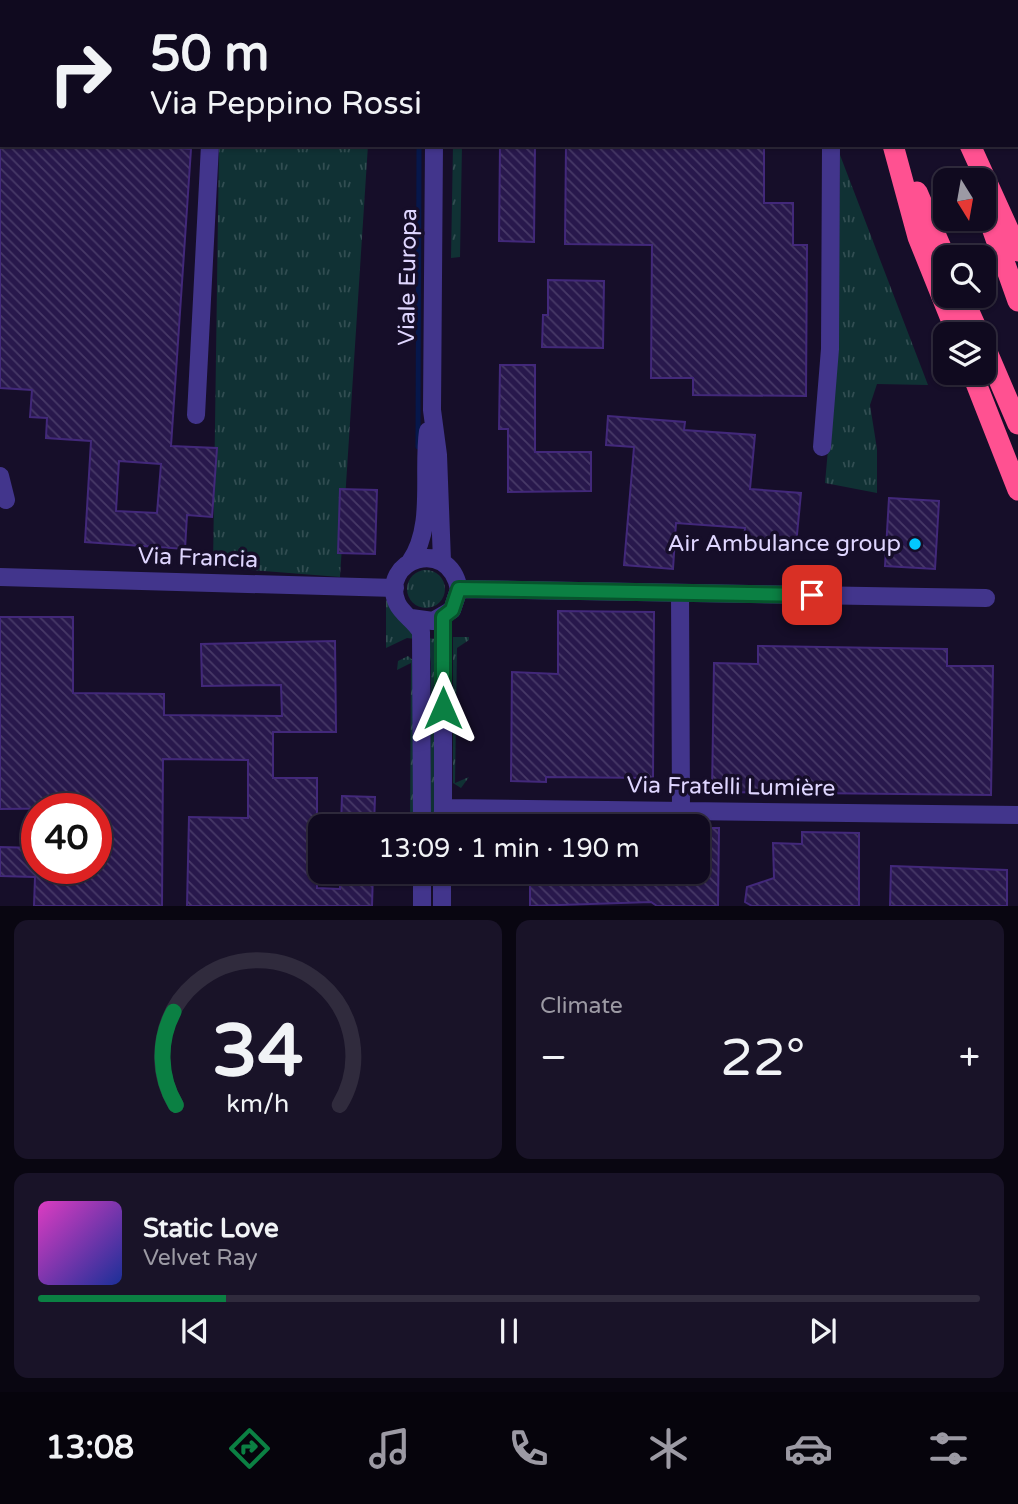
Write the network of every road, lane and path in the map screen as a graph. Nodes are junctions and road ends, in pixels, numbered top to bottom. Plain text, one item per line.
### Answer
1 (210, 147) edge
2 (433, 147) edge
3 (831, 147) edge
4 (896, 147) edge
5 (896, 147) edge
6 (964, 147) edge
7 (970, 147) edge
8 (974, 168) edge
9 (976, 168) edge
10 (996, 209) edge
11 (996, 214) edge
12 (994, 231) edge
13 (940, 245) edge
14 (1018, 251) edge
15 (1018, 262) edge
16 (1018, 301) edge
17 (952, 322) edge
18 (996, 373) edge
19 (977, 385) edge
20 (432, 410) junction
21 (196, 415) dead end
22 (1018, 424) edge
23 (822, 447) dead end
24 (0, 476) edge
25 (1018, 489) edge
26 (6, 500) dead end
27 (442, 561) junction
28 (410, 562) junction
29 (0, 577) edge
30 (395, 588) junction
31 (459, 589) junction
32 (680, 593) junction
33 (986, 598) dead end
34 (443, 617) junction
35 (411, 618) junction
36 (681, 811) junction
37 (422, 814) edge
38 (443, 814) edge
39 (562, 814) edge
40 (1018, 815) edge
41 (422, 884) edge
42 (442, 884) edge
43 (422, 905) edge
44 (442, 905) edge

1 - 21 street
2 - 20 street, Viale Europa
3 - 23 street
4 - 13 highway
5 - 17 highway
6 - 8 highway
7 - 9 highway
10 - 14 highway
11 - 15 highway
12 - 16 highway
18 - 22 highway
19 - 25 highway
20 - 27 street, Viale Europa
20 - 28 street, Viale Europa
24 - 26 street
27 - 28 street
27 - 31 street, Viale Europa
28 - 30 street, Viale Europa
29 - 30 street, Via Francia
30 - 35 street
31 - 32 street
31 - 34 street
32 - 33 street
32 - 36 street
34 - 35 street
34 - 38 street
35 - 37 street
36 - 39 street, Via Fratelli Lumière
36 - 40 street, Via Fratelli Lumière
41 - 43 street
42 - 44 street

